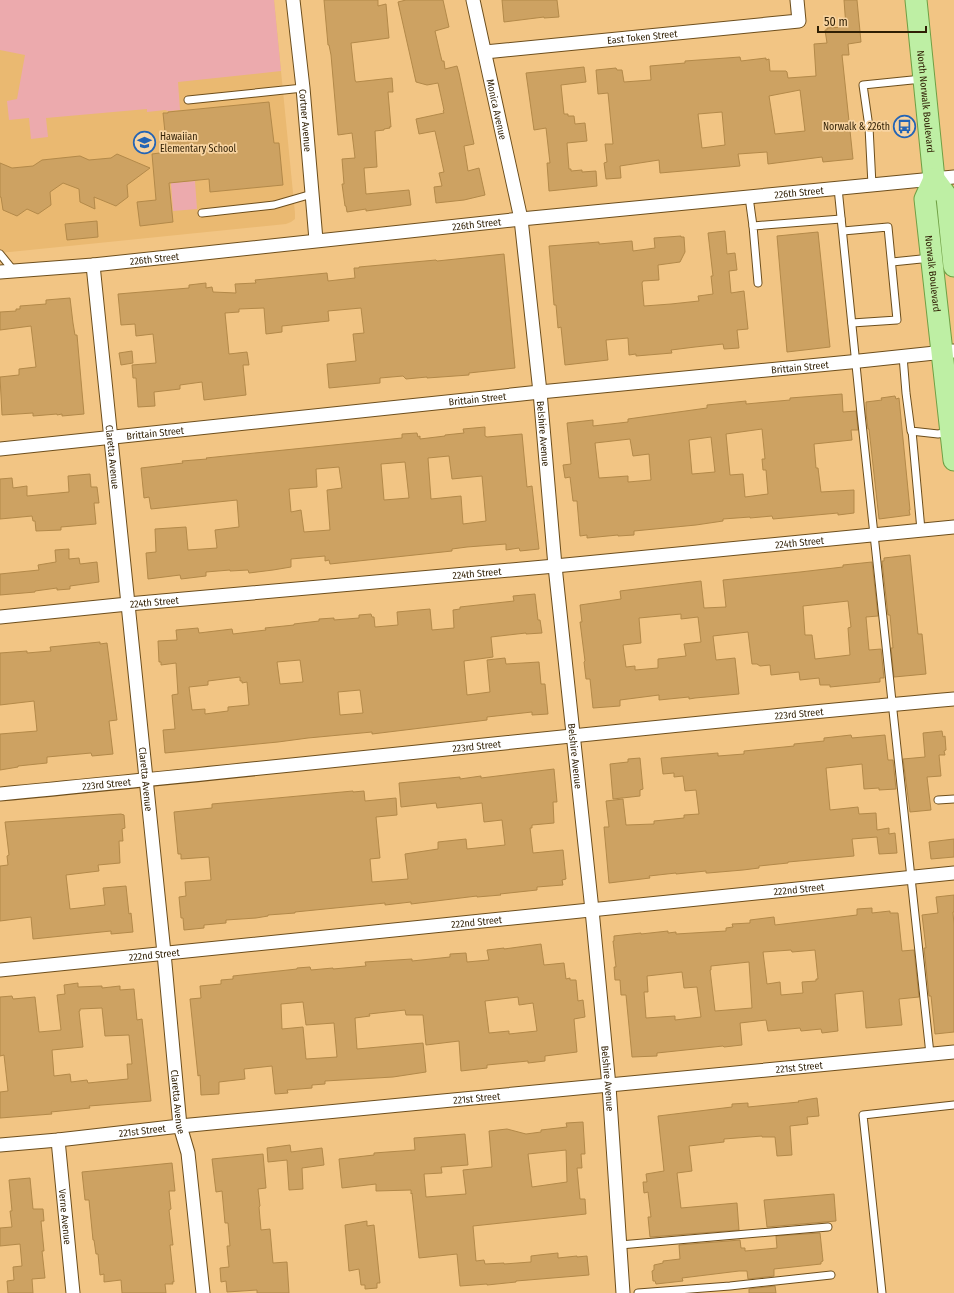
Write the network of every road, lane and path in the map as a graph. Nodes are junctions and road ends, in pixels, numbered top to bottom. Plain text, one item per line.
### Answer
1 (293, 0) edge
2 (473, 0) edge
3 (797, 0) edge
4 (916, 0) edge
5 (486, 52) junction
6 (923, 79) junction
7 (303, 88) junction
8 (188, 100) dead end
9 (944, 178) edge
10 (872, 185) junction
11 (838, 188) junction
12 (312, 194) junction
13 (749, 197) junction
14 (202, 213) dead end
15 (521, 219) junction
16 (842, 219) junction
17 (753, 226) junction
18 (843, 231) junction
19 (316, 240) junction
20 (0, 254) edge
21 (931, 258) junction
22 (892, 262) junction
23 (93, 265) junction
24 (954, 266) edge
25 (6, 271) edge
26 (758, 282) dead end
27 (852, 323) junction
28 (948, 351) edge
29 (903, 356) junction
30 (856, 361) junction
31 (540, 392) junction
32 (912, 432) junction
33 (951, 432) junction
34 (111, 437) junction
35 (0, 449) edge
36 (954, 460) edge
37 (954, 527) edge
38 (921, 530) junction
39 (875, 535) junction
40 (555, 566) junction
41 (128, 604) junction
42 (0, 617) edge
43 (954, 699) edge
44 (893, 704) junction
45 (574, 735) junction
46 (146, 781) junction
47 (0, 794) edge
48 (954, 799) edge
49 (938, 800) dead end
50 (954, 873) edge
51 (911, 877) junction
52 (592, 910) junction
53 (164, 952) junction
54 (0, 970) edge
55 (954, 1052) edge
56 (930, 1054) junction
57 (609, 1086) junction
58 (954, 1104) edge
59 (180, 1126) junction
60 (58, 1140) junction
61 (0, 1145) edge
62 (828, 1227) dead end
63 (620, 1245) junction
64 (831, 1275) dead end
65 (73, 1293) edge
66 (203, 1293) edge
67 (623, 1293) edge
68 (638, 1293) edge
69 (882, 1293) edge

1 - 7 street, Cortner Avenue
2 - 5 street, Monica Avenue
3 - 5 street, East Token Street
4 - 6 main road, North Norwalk Boulevard
5 - 15 street, Monica Avenue
6 - 9 main road, North Norwalk Boulevard
6 - 10 lane
7 - 8 lane
7 - 12 street, Cortner Avenue
9 - 10 street, 226th Street
9 - 21 main road, Norwalk Boulevard
9 - 24 main road
10 - 11 street, 226th Street
11 - 13 street, 226th Street
11 - 16 lane
12 - 14 lane
12 - 19 street, Cortner Avenue
13 - 15 street, 226th Street
13 - 17 lane
15 - 19 street, 226th Street
15 - 31 street, Belshire Avenue
16 - 17 lane
16 - 18 lane
17 - 26 lane
18 - 22 lane
18 - 27 lane
19 - 23 street, 226th Street
20 - 25 lane
21 - 22 lane
21 - 28 main road, Norwalk Boulevard
22 - 27 lane
23 - 25 street, 226th Street
23 - 34 street, Claretta Avenue
27 - 30 lane
28 - 29 street, Brittain Street
28 - 33 main road, Norwalk Boulevard
29 - 30 street, Brittain Street
29 - 32 lane
30 - 31 street, Brittain Street
30 - 39 lane
31 - 34 street, Brittain Street
31 - 40 street, Belshire Avenue
32 - 33 lane
32 - 38 lane
33 - 36 main road, Norwalk Boulevard
34 - 35 street, Brittain Street
34 - 41 street, Claretta Avenue
37 - 38 street, 224th Street
38 - 39 street, 224th Street
39 - 40 street, 224th Street
39 - 44 lane
40 - 41 street, 224th Street
40 - 45 street, Belshire Avenue
41 - 42 street, 224th Street
41 - 46 street, Claretta Avenue
43 - 44 street, 223rd Street
44 - 45 street, 223rd Street
44 - 51 lane
45 - 46 street, 223rd Street
45 - 52 street, Belshire Avenue
46 - 47 street, 223rd Street
46 - 53 street, Claretta Avenue
48 - 49 lane
50 - 51 street, 222nd Street
51 - 52 street, 222nd Street
51 - 56 lane
52 - 53 street, 222nd Street
52 - 57 street, Belshire Avenue
53 - 54 street, 222nd Street
53 - 59 street, Claretta Avenue
55 - 56 street, 221st Street
56 - 57 street, 221st Street
57 - 59 street, 221st Street
57 - 63 street, Belshire Avenue
58 - 69 lane
59 - 60 street, 221st Street
59 - 66 street, Claretta Avenue
60 - 61 street, 221st Street
60 - 65 street, Verne Avenue
62 - 63 lane
63 - 67 street, Belshire Avenue
64 - 68 lane

